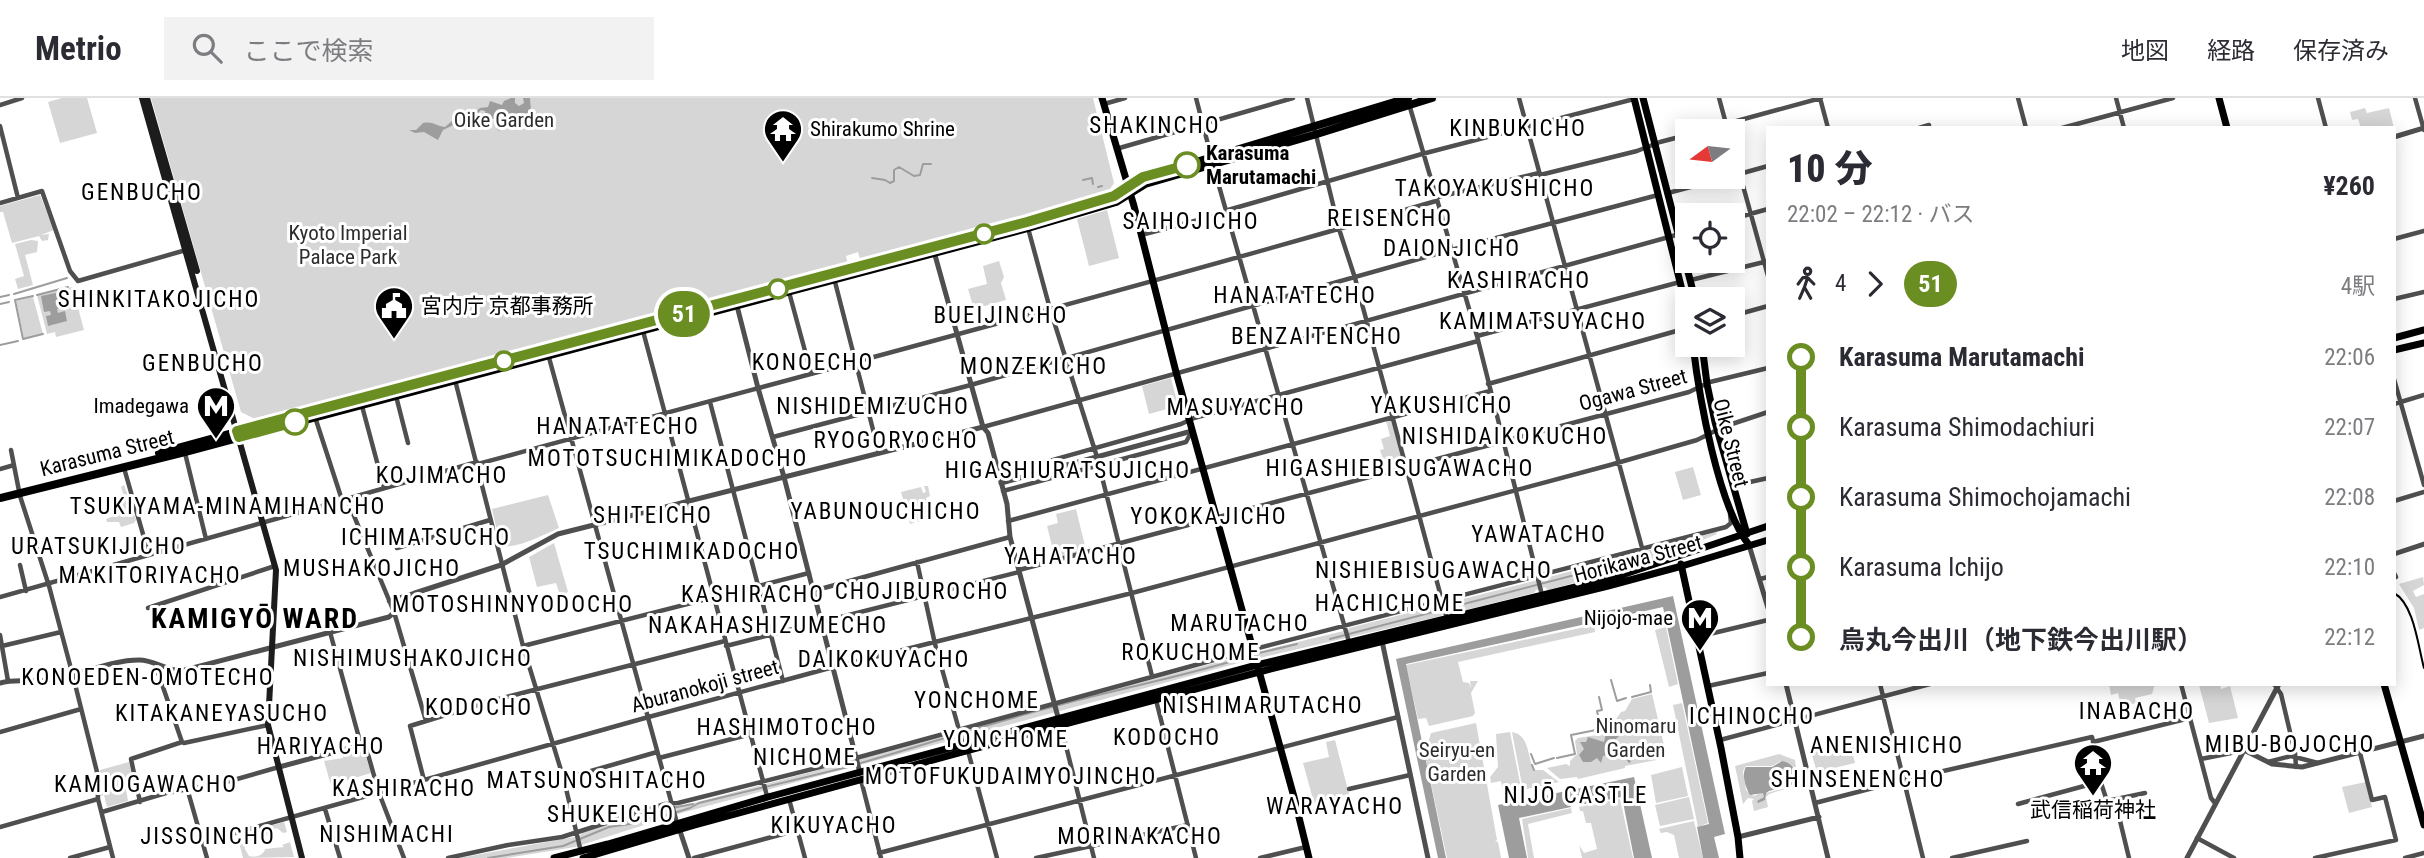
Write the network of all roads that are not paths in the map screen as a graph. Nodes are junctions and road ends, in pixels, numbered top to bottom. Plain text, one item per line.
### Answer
1 (22, 98) edge
2 (144, 98) edge
3 (1125, 98) edge
4 (1196, 98) edge
5 (1293, 98) edge
6 (1307, 98) edge
7 (1432, 98) edge
8 (1519, 98) edge
9 (1634, 98) edge
10 (1643, 98) edge
11 (1719, 98) edge
12 (1820, 98) edge
13 (2018, 98) edge
14 (2116, 98) edge
15 (2173, 98) edge
16 (2219, 98) edge
17 (2318, 98) edge
18 (2415, 98) edge
19 (1408, 100) edge
20 (1102, 101) edge
21 (0, 105) edge
22 (2120, 114) junction
23 (1725, 119) edge
24 (1744, 119) edge
25 (1203, 124) junction
26 (1929, 125) dead end
27 (1527, 126) junction
28 (1827, 126) edge
29 (1926, 126) edge
30 (2025, 126) edge
31 (2070, 126) edge
32 (2123, 126) edge
33 (2226, 126) edge
34 (2325, 126) edge
35 (0, 127) edge
36 (2424, 129) edge
37 (1316, 131) junction
38 (2396, 136) edge
39 (1675, 139) edge
40 (1651, 146) junction
41 (1115, 149) junction
42 (1422, 153) junction
43 (1213, 162) junction
44 (1766, 167) edge
45 (1745, 173) edge
46 (1540, 174) junction
47 (1328, 181) junction
48 (1683, 189) edge
49 (1744, 189) edge
50 (1129, 191) junction
51 (1668, 193) junction
52 (1659, 195) junction
53 (18, 198) junction
54 (1436, 201) junction
55 (0, 203) edge
56 (1766, 210) edge
57 (1226, 211) junction
58 (1675, 212) edge
59 (1750, 214) junction
60 (1745, 215) edge
61 (1553, 222) junction
62 (1028, 225) junction
63 (1339, 229) junction
64 (2424, 231) edge
65 (1141, 235) junction
66 (1675, 235) edge
67 (1669, 236) junction
68 (2396, 238) edge
69 (188, 249) junction
70 (1451, 250) junction
71 (933, 251) junction
72 (1239, 257) junction
73 (1765, 261) edge
74 (1565, 265) junction
75 (1690, 273) edge
76 (833, 277) junction
77 (1355, 278) junction
78 (1691, 280) junction
79 (1153, 281) junction
80 (1681, 282) junction
81 (1682, 287) edge
82 (1692, 287) edge
83 (789, 292) junction
84 (2424, 292) edge
85 (1465, 293) junction
86 (2396, 299) edge
87 (736, 303) junction
88 (1254, 306) junction
89 (1766, 307) edge
90 (1050, 309) junction
91 (1578, 310) junction
92 (1745, 312) edge
93 (1366, 320) junction
94 (642, 328) junction
95 (1165, 330) junction
96 (2424, 330) edge
97 (1675, 331) edge
98 (957, 335) junction
99 (2396, 337) edge
100 (1477, 339) junction
101 (2424, 343) edge
102 (1266, 347) junction
103 (2396, 350) edge
104 (547, 353) junction
105 (1590, 355) junction
106 (1696, 357) edge
107 (1702, 357) edge
108 (1066, 358) junction
109 (856, 360) junction
110 (1380, 368) junction
111 (1766, 369) edge
112 (1176, 372) junction
113 (811, 373) junction
114 (454, 379) junction
115 (971, 384) junction
116 (1488, 384) junction
117 (1703, 386) junction
118 (2396, 387) edge
119 (758, 388) junction
120 (1490, 391) junction
121 (396, 395) junction
122 (2424, 395) edge
123 (1278, 396) junction
124 (1081, 400) junction
125 (361, 401) junction
126 (2400, 401) junction
127 (710, 402) junction
128 (2396, 403) edge
129 (869, 411) junction
130 (1766, 413) edge
131 (665, 414) junction
132 (1606, 414) junction
133 (315, 416) junction
134 (1393, 416) junction
135 (1189, 420) junction
136 (983, 427) junction
137 (1192, 430) junction
138 (1154, 432) junction
139 (1713, 432) junction
140 (240, 434) junction
141 (773, 437) junction
142 (570, 439) junction
143 (1156, 440) junction
144 (1502, 441) junction
145 (408, 443) dead end
146 (1292, 443) junction
147 (1095, 448) junction
148 (11, 450) dead end
149 (185, 452) junction
150 (879, 453) junction
151 (1097, 457) junction
152 (1619, 462) junction
153 (477, 463) junction
154 (14, 465) junction
155 (1099, 465) junction
156 (1406, 465) junction
157 (124, 468) junction
158 (1203, 468) junction
159 (0, 469) edge
160 (999, 475) junction
161 (784, 477) junction
162 (1766, 478) edge
163 (1001, 483) junction
164 (1732, 485) junction
165 (2424, 485) edge
166 (384, 488) junction
167 (733, 488) junction
168 (20, 490) junction
169 (1003, 491) junction
170 (1515, 491) junction
171 (1307, 492) junction
172 (2424, 492) edge
173 (1106, 494) junction
174 (0, 496) edge
175 (688, 499) junction
176 (345, 500) junction
177 (2396, 500) edge
178 (1729, 507) junction
179 (1420, 516) junction
180 (1217, 518) junction
181 (491, 520) junction
182 (1008, 521) junction
183 (264, 523) junction
184 (593, 524) junction
185 (1766, 526) edge
186 (1723, 528) junction
187 (1743, 530) junction
188 (1010, 537) junction
189 (206, 539) junction
190 (1766, 541) edge
191 (1118, 544) junction
192 (1321, 544) junction
193 (2424, 544) edge
194 (1749, 545) junction
195 (397, 548) dead end
196 (1643, 550) junction
197 (2396, 553) edge
198 (149, 555) junction
199 (1679, 556) junction
200 (917, 562) junction
201 (1646, 564) junction
202 (20, 565) dead end
203 (501, 565) junction
204 (275, 566) junction
205 (1682, 566) junction
206 (1231, 567) junction
207 (1019, 571) junction
208 (809, 573) junction
209 (1766, 578) edge
210 (1538, 579) junction
211 (1760, 579) junction
212 (47, 584) junction
213 (757, 586) junction
214 (26, 591) junction
215 (813, 591) junction
216 (1541, 592) junction
217 (415, 593) junction
218 (1130, 594) junction
219 (925, 596) junction
220 (0, 597) edge
221 (713, 597) junction
222 (389, 601) junction
223 (1766, 601) edge
224 (1442, 602) junction
225 (148, 608) dead end
226 (394, 612) junction
227 (1446, 616) junction
228 (1031, 618) junction
229 (621, 621) junction
230 (820, 621) junction
231 (1766, 621) edge
232 (1345, 627) junction
233 (61, 632) junction
234 (330, 632) junction
235 (0, 635) edge
236 (770, 635) junction
237 (1382, 638) junction
238 (1697, 638) junction
239 (1348, 640) junction
240 (935, 642) junction
241 (726, 643) junction
242 (523, 646) junction
243 (271, 647) junction
244 (2, 650) edge
245 (1256, 660) junction
246 (154, 663) junction
247 (633, 663) junction
248 (832, 668) junction
249 (181, 671) junction
250 (1766, 673) edge
251 (72, 675) junction
252 (1152, 676) junction
253 (162, 678) junction
254 (8, 681) junction
255 (783, 681) junction
256 (0, 683) edge
257 (1708, 686) junction
258 (1786, 686) edge
259 (1880, 686) edge
260 (1923, 686) edge
261 (2181, 686) edge
262 (2276, 686) edge
263 (2385, 686) edge
264 (534, 690) junction
265 (740, 693) junction
266 (1883, 697) junction
267 (1156, 700) junction
268 (1054, 705) junction
269 (80, 709) junction
270 (648, 717) junction
271 (1398, 717) junction
272 (2190, 718) junction
273 (1058, 719) junction
274 (426, 721) junction
275 (1795, 721) junction
276 (268, 725) junction
277 (959, 730) junction
278 (0, 732) edge
279 (751, 734) junction
280 (2424, 736) edge
281 (2092, 739) junction
282 (1719, 740) junction
283 (182, 742) junction
284 (2402, 742) junction
285 (552, 743) junction
286 (363, 744) junction
287 (964, 745) junction
288 (1280, 747) junction
289 (657, 752) junction
290 (2243, 752) junction
291 (2360, 753) junction
292 (2295, 757) junction
293 (659, 758) junction
294 (857, 759) junction
295 (2201, 759) junction
296 (2268, 762) junction
297 (2318, 763) junction
298 (279, 767) junction
299 (2296, 767) junction
300 (860, 773) junction
301 (1176, 775) junction
302 (1410, 775) junction
303 (424, 779) junction
304 (563, 779) junction
305 (1905, 780) junction
306 (2099, 782) junction
307 (764, 783) junction
308 (187, 788) junction
309 (1349, 789) dead end
310 (379, 793) junction
311 (2145, 793) dead end
312 (767, 794) junction
313 (99, 799) junction
314 (789, 799) junction
315 (1079, 800) junction
316 (2115, 800) junction
317 (140, 802) junction
318 (1815, 803) junction
319 (2215, 803) junction
320 (2018, 804) dead end
321 (671, 805) junction
322 (325, 809) junction
323 (102, 812) junction
324 (1819, 817) junction
325 (292, 818) junction
326 (677, 823) junction
327 (987, 823) junction
328 (1188, 825) junction
329 (2424, 825) edge
330 (0, 827) edge
331 (798, 830) junction
332 (576, 834) junction
333 (1738, 837) junction
334 (2197, 838) junction
335 (2027, 841) dead end
336 (203, 842) junction
337 (1090, 845) junction
338 (110, 847) junction
339 (1307, 847) junction
340 (581, 852) edge
341 (2424, 853) edge
342 (880, 855) edge
343 (2226, 856) edge
344 (690, 857) edge
345 (1428, 857) edge
346 (70, 858) edge
347 (113, 858) edge
348 (207, 858) edge
349 (302, 858) edge
350 (340, 858) edge
351 (404, 858) edge
352 (448, 858) edge
353 (554, 858) edge
354 (680, 858) edge
355 (805, 858) edge
356 (997, 858) edge
357 (1036, 858) edge
358 (1094, 858) edge
359 (1196, 858) edge
360 (1260, 858) edge
361 (1309, 858) edge
362 (1420, 858) edge
363 (1740, 858) edge
364 (1828, 858) edge
365 (1923, 858) edge
366 (1952, 858) edge
367 (2129, 858) edge
368 (2187, 858) edge
369 (2234, 858) edge
370 (2315, 858) edge
371 (2405, 858) edge

1 - 21 street
2 - 69 main road
3 - 20 street
4 - 25 street
5 - 25 street
6 - 37 street
7 - 19 highway, Karasuma Street
8 - 27 street
9 - 27 street
9 - 40 main road
10 - 40 main road
11 - 23 street
12 - 24 street
12 - 28 street
13 - 30 street
14 - 22 street
15 - 22 street
16 - 33 main road
17 - 34 street
18 - 36 street
19 - 37 highway, Karasuma Street
19 - 42 street
20 - 41 main road
22 - 31 street
22 - 32 street
25 - 41 street
25 - 43 street
26 - 29 street
27 - 42 street
27 - 46 street
35 - 53 street
36 - 38 street
37 - 43 highway, Karasuma Street
37 - 47 street
39 - 40 street
40 - 46 street
40 - 51 main road
40 - 52 main road
41 - 50 main road
42 - 47 street
42 - 54 street
43 - 50 highway, Karasuma Street
43 - 57 street
44 - 45 street
46 - 54 street
46 - 61 street
47 - 57 street
47 - 63 street
48 - 51 street
49 - 59 street
50 - 62 highway, Karasuma Street
50 - 65 main road
51 - 58 main road
52 - 61 street
52 - 67 main road
53 - 55 street
53 - 69 street
54 - 63 street
54 - 70 street
56 - 59 street
57 - 65 street
57 - 72 street
59 - 60 street
59 - 73 street
61 - 70 street
61 - 74 street
62 - 71 highway, Karasuma Street
62 - 90 street
63 - 72 street
63 - 77 street
64 - 68 street
65 - 79 main road
66 - 67 street
67 - 74 street
67 - 80 main road
69 - 140 main road
70 - 77 street
70 - 85 street
71 - 76 highway, Karasuma Street
71 - 98 street
72 - 79 street
72 - 88 street
73 - 78 street
74 - 85 street
74 - 91 street
75 - 78 main road
76 - 83 highway, Karasuma Street
76 - 87 highway, Karasuma Street
76 - 109 street
77 - 88 street
77 - 93 street
78 - 82 main road
79 - 90 street
79 - 95 main road
80 - 81 main road
80 - 91 street
83 - 87 highway, Karasuma Street
83 - 113 street
84 - 86 street
85 - 93 street
85 - 100 street
87 - 94 highway, Karasuma Street
87 - 119 street
88 - 95 street
88 - 102 street
89 - 92 street
90 - 98 street
90 - 108 street
91 - 100 street
91 - 105 street
93 - 102 street
93 - 110 street
94 - 104 highway, Karasuma Street
94 - 131 street
95 - 108 street
95 - 112 main road
96 - 99 main road
97 - 105 street
98 - 109 street
98 - 115 street
100 - 110 street
100 - 116 street
101 - 103 main road
102 - 112 street
102 - 123 street
104 - 114 highway, Karasuma Street
104 - 125 highway, Karasuma Street
104 - 142 street
105 - 116 street
105 - 132 street
106 - 117 main road, Oike Street
107 - 117 main road, Oike Street
108 - 115 street
108 - 124 street
109 - 113 street
109 - 129 street
110 - 123 street
110 - 134 street
111 - 117 street, Ogawa Street
112 - 124 street
112 - 135 main road
113 - 119 street
114 - 121 highway, Karasuma Street
114 - 153 street
115 - 129 street
115 - 136 street
116 - 120 street
117 - 132 street, Ogawa Street
117 - 139 main road, Oike Street
118 - 126 street
119 - 127 street
119 - 141 street
120 - 134 street
120 - 144 street
121 - 125 highway, Karasuma Street
121 - 145 street
122 - 126 street
123 - 135 street
123 - 146 street
124 - 136 street
124 - 147 street
125 - 133 highway, Karasuma Street
125 - 140 highway, Karasuma Street
125 - 166 street
126 - 128 street
126 - 165 street
127 - 131 street
127 - 167 street
129 - 141 street
129 - 150 street
130 - 139 street, Aburanokoji street
131 - 142 street
131 - 175 street
132 - 144 street, Ogawa Street
132 - 152 street
133 - 140 highway, Karasuma Street
133 - 176 street
134 - 146 street
134 - 156 street
135 - 137 main road
135 - 138 street
136 - 150 street
136 - 160 street
137 - 143 street
137 - 155 street
137 - 158 main road
138 - 143 street
138 - 147 street
139 - 152 street, Aburanokoji street
139 - 164 main road, Oike Street
139 - 178 main road, Oike Street
140 - 149 highway, Karasuma Street
140 - 168 highway, Karasuma Street
140 - 183 main road
141 - 161 street
142 - 153 street
142 - 184 street
143 - 151 street
144 - 156 street, Ogawa Street
144 - 170 street
146 - 158 street
146 - 171 street
147 - 151 street
147 - 160 street
148 - 154 street
149 - 157 highway, Karasuma Street
149 - 189 street
150 - 161 street
151 - 155 street
151 - 163 street
152 - 170 street, Aburanokoji street
152 - 196 street
153 - 166 street
153 - 181 street
154 - 159 street
154 - 168 street
155 - 169 street
155 - 173 street
156 - 171 street, Ogawa Street
156 - 179 street
157 - 168 highway, Karasuma Street
157 - 198 street
158 - 173 street
158 - 180 main road
160 - 163 street
161 - 167 street
161 - 208 street
162 - 164 street
163 - 169 street
164 - 187 main road, Oike Street
166 - 176 street
167 - 175 street
167 - 213 street
168 - 174 highway, Karasuma Street
168 - 212 street
169 - 182 street
170 - 179 street, Aburanokoji street
170 - 210 street
171 - 180 street, Ogawa Street
171 - 192 street
172 - 177 street
173 - 182 street
173 - 191 street
175 - 184 street
175 - 221 street
176 - 183 street
176 - 222 street
178 - 186 street
178 - 187 main road, Oike Street
179 - 192 street, Aburanokoji street
179 - 224 street
180 - 191 street, Ogawa Street
180 - 206 main road
181 - 195 street
181 - 203 street
182 - 188 street
183 - 189 street
183 - 204 main road
184 - 203 street
184 - 229 street
185 - 187 main road, Horikawa Street
186 - 187 street
186 - 196 street
187 - 194 main road, Oike Street
187 - 199 main road, Horikawa Street
188 - 200 street
188 - 207 street
189 - 198 street
190 - 194 main road, Horikawa Street
191 - 207 street, Ogawa Street
191 - 218 street
192 - 206 street, Aburanokoji street
192 - 232 street
193 - 197 street
194 - 205 main road, Horikawa Street
194 - 211 street, Oike Street
196 - 201 street
196 - 210 street
198 - 212 street
199 - 201 main road, Horikawa Street
199 - 205 main road
200 - 215 street
200 - 219 street
201 - 216 main road, Horikawa Street
202 - 214 street
203 - 217 street
203 - 242 street
204 - 225 street
204 - 243 main road
205 - 237 main road, Horikawa Street
205 - 238 main road
206 - 218 street, Aburanokoji street
206 - 245 main road
207 - 219 street
207 - 228 street
208 - 213 street
208 - 215 street
209 - 211 street
210 - 216 street
210 - 224 street
211 - 223 street, Oike Street
212 - 214 street
212 - 233 street
213 - 221 street
213 - 236 street
214 - 220 street
215 - 230 street
216 - 227 main road, Horikawa Street
217 - 222 street
217 - 226 street
218 - 228 street, Aburanokoji street
218 - 252 street
219 - 230 street
219 - 240 street
221 - 229 street
221 - 241 street
222 - 226 street
224 - 227 street
224 - 232 street
226 - 234 street
226 - 274 street
227 - 237 main road, Horikawa Street
228 - 240 street, Aburanokoji street
228 - 268 street
229 - 242 street
229 - 247 street
230 - 236 street
230 - 248 street
231 - 238 street
232 - 239 street
232 - 245 street
233 - 244 street
233 - 251 street
234 - 243 street
234 - 286 street
235 - 244 street
236 - 241 street
236 - 255 street
237 - 239 main road, Horikawa Street
237 - 245 main road, Horikawa Street
237 - 271 street
238 - 257 main road
239 - 245 main road, Horikawa Street
240 - 248 street, Aburanokoji street
240 - 277 street
241 - 247 street
241 - 265 street
242 - 264 street
243 - 249 street
243 - 276 main road
244 - 254 street
245 - 252 street
245 - 267 main road, Horikawa Street
245 - 273 main road, Horikawa Street
245 - 288 main road
246 - 249 street
246 - 251 street
246 - 253 street
247 - 264 street
247 - 270 street
248 - 255 street, Aburanokoji street
248 - 294 street
249 - 253 street
250 - 257 street
251 - 254 street
251 - 269 street
252 - 268 street
253 - 283 street
254 - 256 street
255 - 265 street, Aburanokoji street
257 - 282 main road
258 - 275 street
259 - 266 street
260 - 266 street
261 - 272 street
262 - 290 street
262 - 292 street
263 - 284 main road
264 - 274 street
264 - 285 street
265 - 270 street, Aburanokoji street
265 - 279 street
266 - 275 street
266 - 305 street
267 - 273 main road, Horikawa Street
267 - 301 street
268 - 273 street
268 - 277 street
269 - 278 street
269 - 313 street
270 - 285 street, Aburanokoji street
270 - 289 street
271 - 288 street
271 - 302 street
272 - 281 street
272 - 295 street
273 - 287 main road, Horikawa Street
273 - 315 street
274 - 303 street
275 - 282 street
275 - 318 street
276 - 283 street
276 - 298 main road
277 - 287 street
277 - 294 street
279 - 293 street
279 - 307 street
280 - 284 street
281 - 305 street
281 - 306 street
282 - 333 main road
283 - 317 street
284 - 291 street
284 - 329 main road
285 - 303 street, Aburanokoji street
285 - 304 street
286 - 298 street
286 - 310 street
287 - 300 main road, Horikawa Street
287 - 327 street
288 - 301 street
288 - 339 main road
289 - 293 street
289 - 304 street
290 - 295 street
290 - 296 street
290 - 319 street
291 - 297 street
291 - 370 street
292 - 296 street
292 - 297 street
292 - 299 street
293 - 321 street
294 - 300 street
294 - 307 street
295 - 319 street
296 - 299 street
297 - 299 street
298 - 308 street
298 - 325 main road
300 - 312 main road, Horikawa Street
300 - 314 main road, Horikawa Street
300 - 342 street
301 - 315 street
301 - 328 street
302 - 309 street
302 - 345 street
303 - 310 street, Aburanokoji street
304 - 332 street
305 - 318 street
305 - 365 street
306 - 316 street
306 - 320 street
307 - 312 street
307 - 321 street
308 - 317 street
308 - 336 street
310 - 322 street, Aburanokoji street
310 - 351 street
311 - 316 street
312 - 326 main road, Horikawa Street
313 - 323 street
313 - 330 street
314 - 326 main road, Horikawa Street
314 - 331 street
315 - 327 street
315 - 337 street
316 - 367 street
317 - 323 street
318 - 324 street
319 - 334 street
321 - 326 street
321 - 332 street
322 - 325 street, Aburanokoji street
322 - 350 street
323 - 338 street
324 - 333 street
324 - 364 street
325 - 336 street, Aburanokoji street
325 - 349 main road
326 - 340 main road, Horikawa Street
326 - 344 street
327 - 342 street
327 - 356 street
328 - 337 street
328 - 359 street
331 - 344 street
331 - 355 street
332 - 340 street
332 - 352 street
333 - 363 main road
334 - 343 street
334 - 368 street
335 - 366 street
336 - 348 street
337 - 357 street
337 - 358 street
338 - 346 street
338 - 347 street
339 - 360 street
339 - 361 main road
340 - 353 main road, Horikawa Street
341 - 371 street
343 - 369 street
344 - 354 street
345 - 362 street

